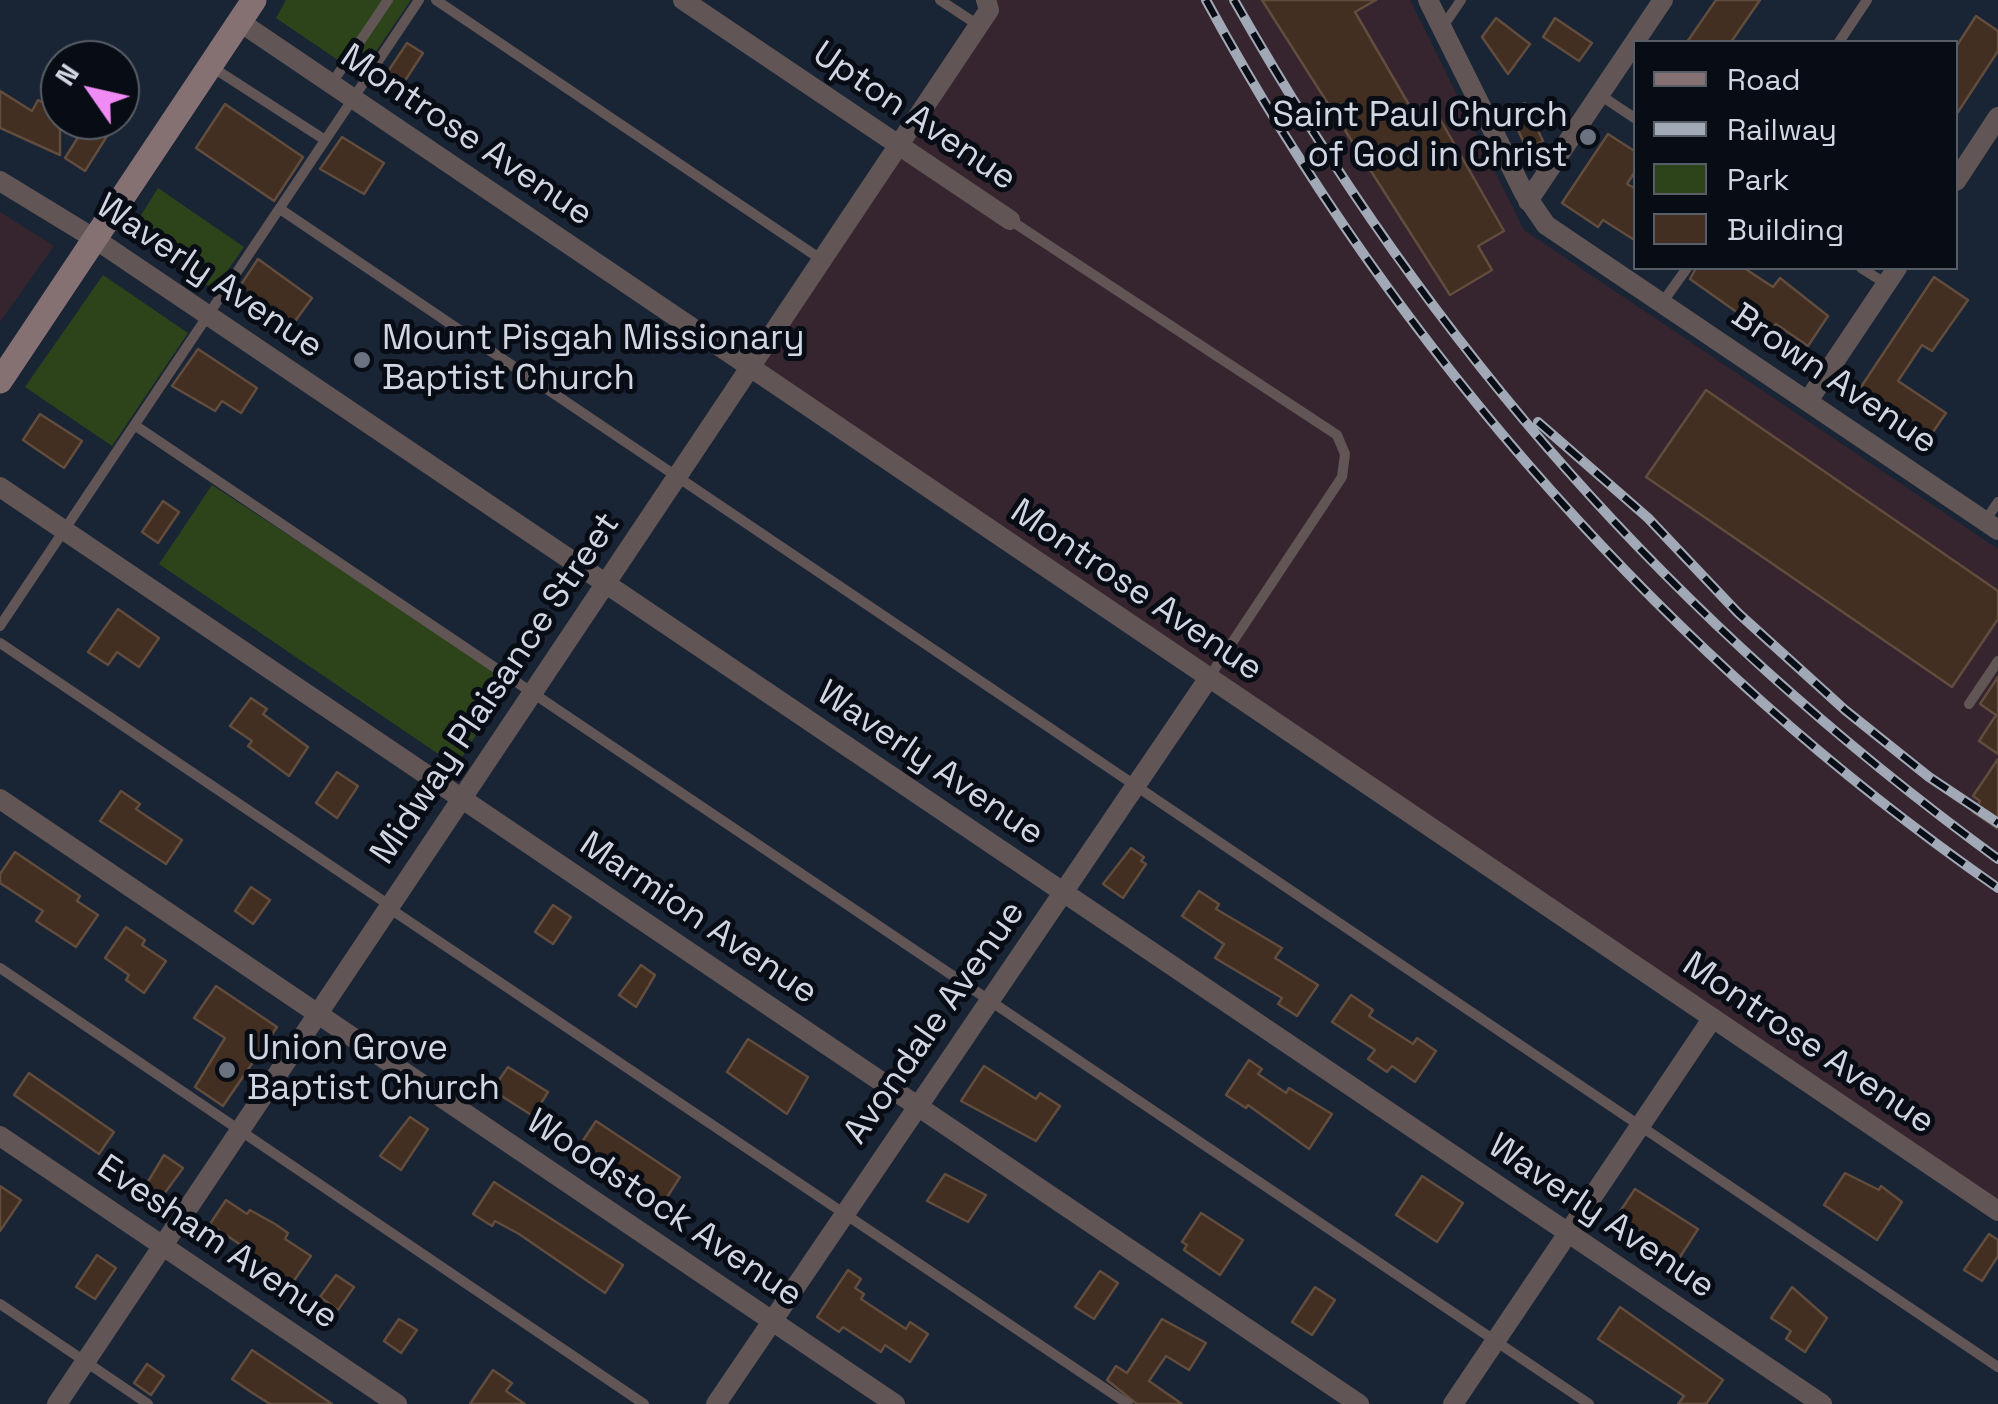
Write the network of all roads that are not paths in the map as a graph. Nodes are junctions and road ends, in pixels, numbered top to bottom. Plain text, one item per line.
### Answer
1 (254, 0) edge
2 (388, 0) edge
3 (420, 0) edge
4 (436, 0) edge
5 (682, 0) edge
6 (940, 0) edge
7 (1428, 0) edge
8 (1461, 0) edge
9 (1664, 0) edge
10 (1867, 0) edge
11 (984, 12) edge
12 (240, 22) junction
13 (1442, 29) junction
14 (1637, 40) edge
15 (1839, 40) edge
16 (1633, 46) edge
17 (210, 66) junction
18 (331, 84) junction
19 (1600, 95) junction
20 (353, 99) junction
21 (1633, 117) edge
22 (1998, 117) edge
23 (325, 140) junction
24 (898, 146) junction
25 (1958, 178) edge
26 (0, 180) edge
27 (1528, 201) junction
28 (280, 209) junction
29 (1010, 220) joint
30 (95, 239) junction
31 (822, 260) junction
32 (1686, 270) edge
33 (1892, 276) edge
34 (1662, 303) junction
35 (210, 316) junction
36 (750, 367) junction
37 (0, 381) edge
38 (1808, 402) junction
39 (136, 426) junction
40 (678, 475) junction
41 (0, 487) edge
42 (1998, 502) edge
43 (1991, 526) edge
44 (64, 530) junction
45 (606, 583) junction
46 (0, 626) edge
47 (0, 643) edge
48 (1998, 661) edge
49 (1208, 678) junction
50 (534, 691) junction
51 (1969, 704) dead end
52 (1136, 786) junction
53 (462, 798) junction
54 (0, 800) edge
55 (1064, 894) junction
56 (389, 907) junction
57 (0, 968) edge
58 (990, 1000) junction
59 (318, 1015) junction
60 (1712, 1019) junction
61 (916, 1106) junction
62 (1639, 1127) junction
63 (240, 1130) junction
64 (0, 1136) edge
65 (1998, 1211) edge
66 (844, 1212) junction
67 (1568, 1233) junction
68 (162, 1245) junction
69 (0, 1304) edge
70 (772, 1320) junction
71 (1496, 1341) junction
72 (86, 1362) junction
73 (1998, 1367) edge
74 (57, 1404) edge
75 (148, 1404) edge
76 (397, 1404) edge
77 (644, 1404) edge
78 (716, 1404) edge
79 (895, 1404) edge
80 (1128, 1404) edge
81 (1359, 1404) edge
82 (1453, 1404) edge
83 (1589, 1404) edge
84 (1822, 1404) edge

1 - 12 main road
2 - 18 lane
3 - 20 lane
4 - 31 lane
5 - 24 street, Upton Avenue
6 - 11 lane
7 - 13 street, Brown Avenue
8 - 13 lane
9 - 14 street
10 - 15 lane
11 - 24 street, Midway Plaisance Street
12 - 17 main road
12 - 18 street, Montrose Avenue
13 - 27 street, Brown Avenue
16 - 19 street
17 - 23 lane
17 - 30 main road
18 - 20 street, Montrose Avenue
19 - 21 lane
19 - 27 street
20 - 23 lane
20 - 36 street, Montrose Avenue
22 - 25 street
23 - 28 lane
24 - 29 street, Upton Avenue
24 - 31 street, Midway Plaisance Street
26 - 30 street, Waverly Avenue
27 - 34 street, Brown Avenue
28 - 35 lane
28 - 40 lane
29 - 49 lane
30 - 35 street, Waverly Avenue
30 - 37 main road
31 - 36 street, Midway Plaisance Street
32 - 34 lane
33 - 38 street
34 - 38 street, Brown Avenue
35 - 39 lane
35 - 45 street, Waverly Avenue
36 - 40 street, Midway Plaisance Street
36 - 49 street, Montrose Avenue
38 - 43 street, Brown Avenue
39 - 44 lane
39 - 50 lane
40 - 45 street, Midway Plaisance Street
40 - 52 lane
41 - 44 street, Marmion Avenue
42 - 43 lane
44 - 46 lane
44 - 53 street, Marmion Avenue
45 - 50 street, Midway Plaisance Street
45 - 55 street, Waverly Avenue
47 - 56 lane
48 - 51 lane
49 - 52 street, Avondale Avenue
49 - 60 street, Montrose Avenue
50 - 53 street, Midway Plaisance Street
50 - 58 lane
52 - 55 street, Avondale Avenue
52 - 62 lane
53 - 56 street, Midway Plaisance Street
53 - 61 street, Marmion Avenue
54 - 59 street, Woodstock Avenue
55 - 58 street, Avondale Avenue
55 - 67 street, Waverly Avenue
56 - 59 street, Midway Plaisance Street
56 - 66 lane
57 - 63 lane
58 - 61 street, Avondale Avenue
58 - 71 lane
59 - 63 street, Midway Plaisance Street
59 - 70 street, Woodstock Avenue
60 - 62 street
60 - 65 street, Montrose Avenue
61 - 66 street, Avondale Avenue
61 - 81 street, Marmion Avenue
62 - 67 street
62 - 73 lane
63 - 68 street, Midway Plaisance Street
63 - 77 lane
64 - 68 street, Evesham Avenue
66 - 70 street, Avondale Avenue
66 - 80 lane
67 - 71 street
67 - 84 street, Waverly Avenue
68 - 72 street, Midway Plaisance Street
68 - 76 street, Evesham Avenue
69 - 72 lane
70 - 78 street, Avondale Avenue
70 - 79 street, Woodstock Avenue
71 - 82 street
71 - 83 lane
72 - 74 street, Midway Plaisance Street
72 - 75 lane

